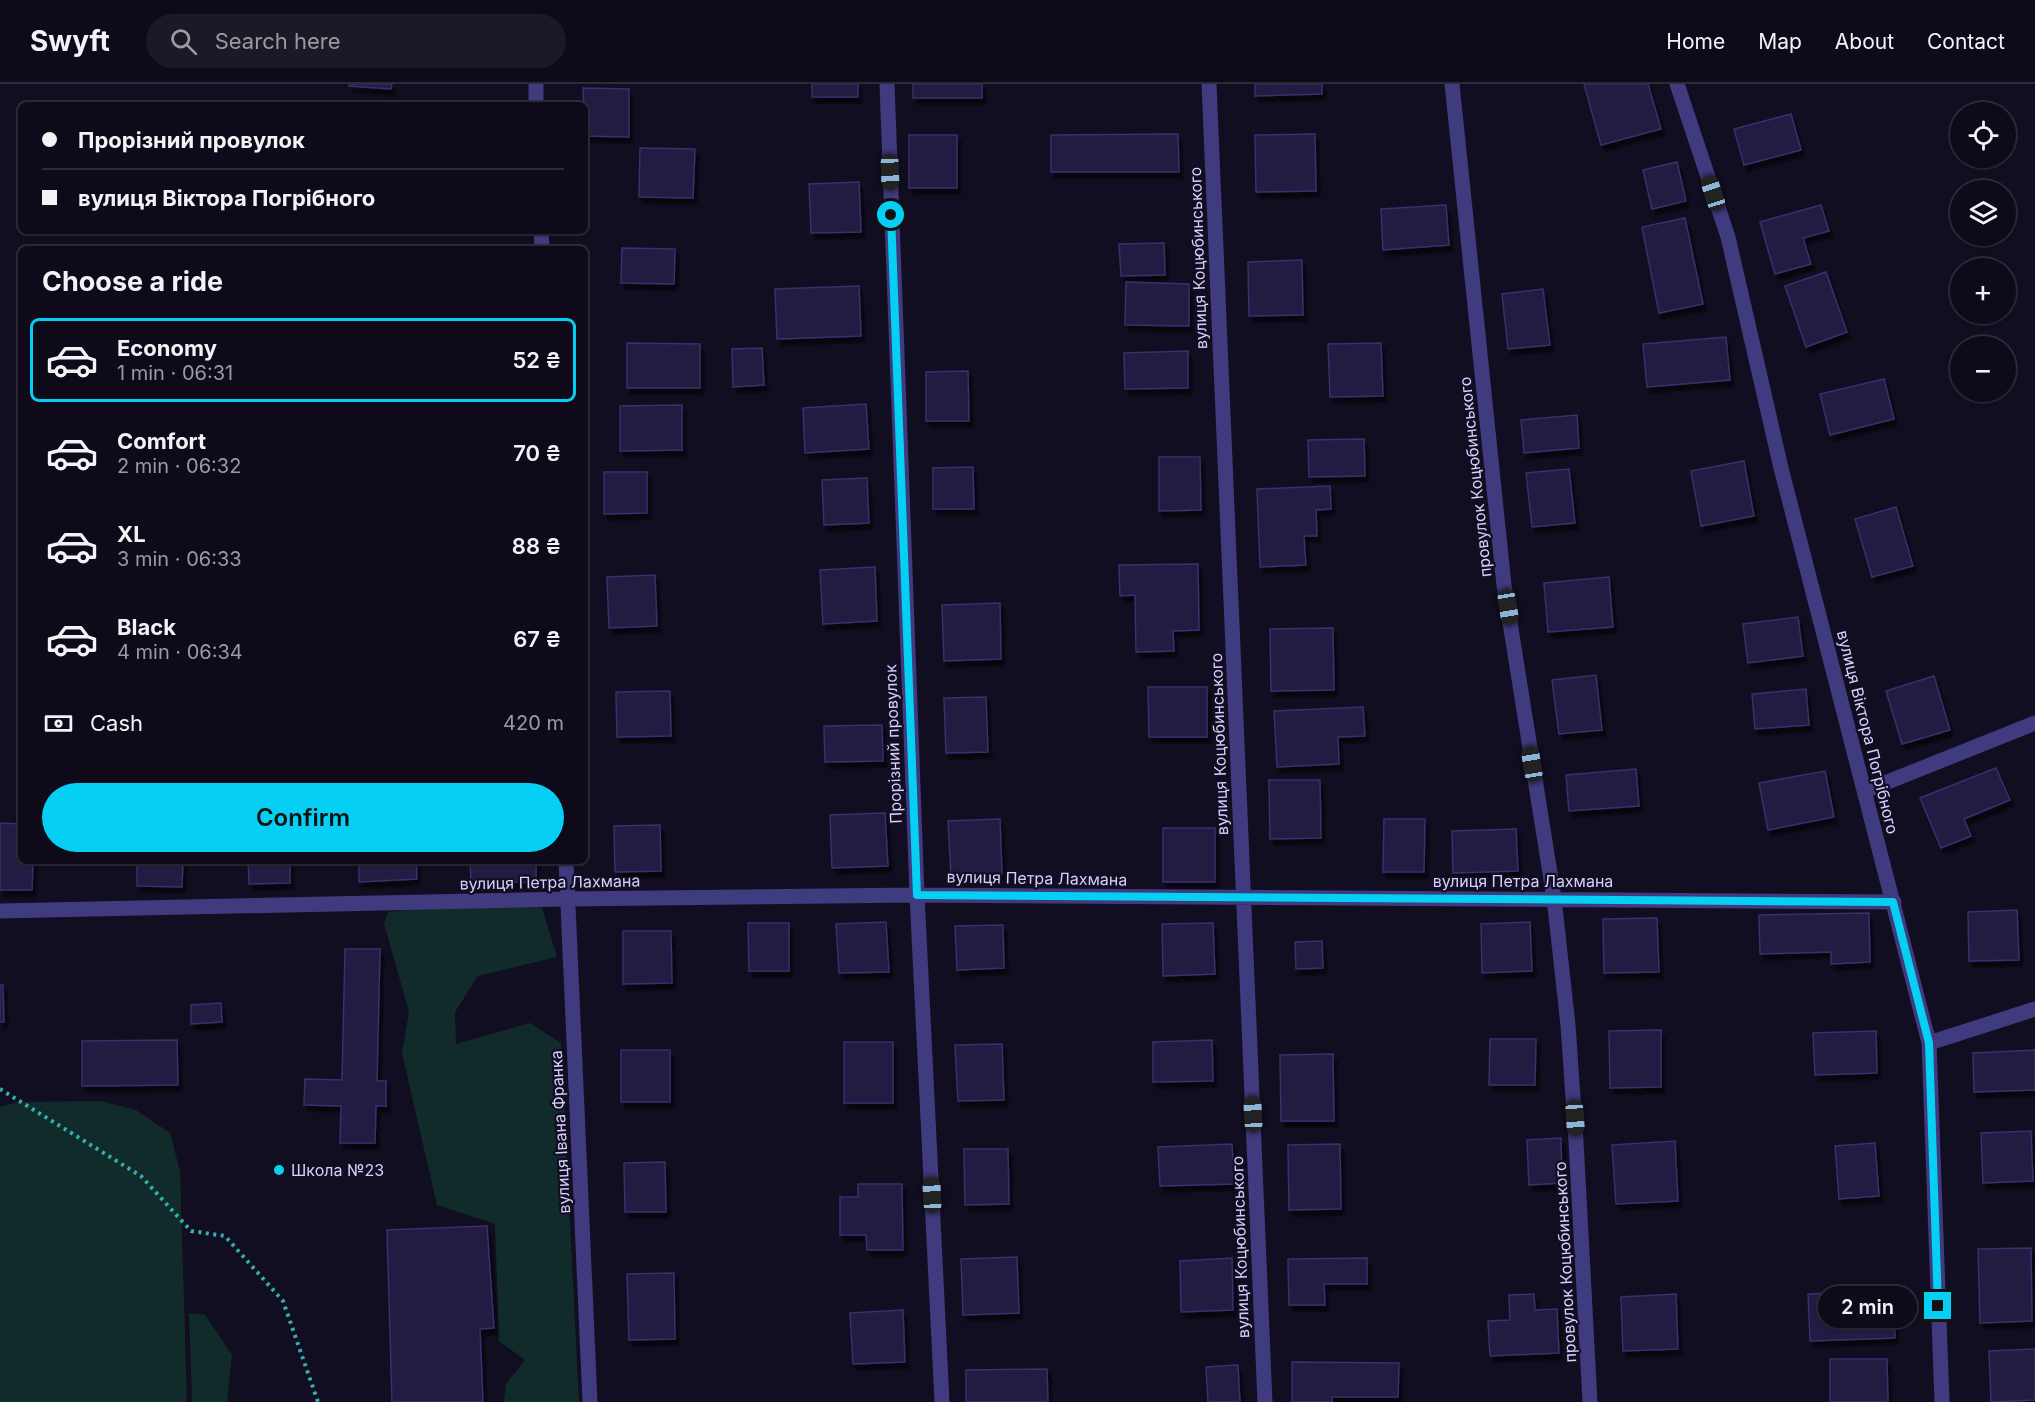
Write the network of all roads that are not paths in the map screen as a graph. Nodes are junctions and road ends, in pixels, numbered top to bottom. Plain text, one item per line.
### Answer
1 (536, 84) edge
2 (887, 84) edge
3 (1209, 84) edge
4 (1452, 84) edge
5 (1677, 84) edge
6 (536, 102) edge
7 (2035, 723) edge
8 (1865, 791) junction
9 (566, 864) edge
10 (917, 895) junction
11 (1554, 898) junction
12 (567, 899) junction
13 (1244, 899) junction
14 (1893, 902) junction
15 (0, 911) edge
16 (2035, 1009) edge
17 (1929, 1043) junction
18 (590, 1402) edge
19 (942, 1402) edge
20 (1265, 1402) edge
21 (1590, 1402) edge
22 (1941, 1402) edge

1 - 6 street
2 - 10 street, Прорізний провулок
3 - 13 street, вулиця Коцюбинського
4 - 11 street, провулок Коцюбинського
5 - 8 street, вулиця Віктора Погрібного
7 - 8 street
8 - 14 street, вулиця Віктора Погрібного
9 - 12 street, вулиця Івана Франка
10 - 12 street, вулиця Петра Лахмана
10 - 13 street, вулиця Петра Лахмана
10 - 19 street, Прорізний провулок
11 - 13 street, вулиця Петра Лахмана
11 - 14 street, вулиця Петра Лахмана
11 - 21 street, провулок Коцюбинського
12 - 15 street, вулиця Петра Лахмана
12 - 18 street, вулиця Івана Франка
13 - 20 street, вулиця Коцюбинського
14 - 17 street, вулиця Віктора Погрібного
16 - 17 street
17 - 22 street, вулиця Віктора Погрібного

